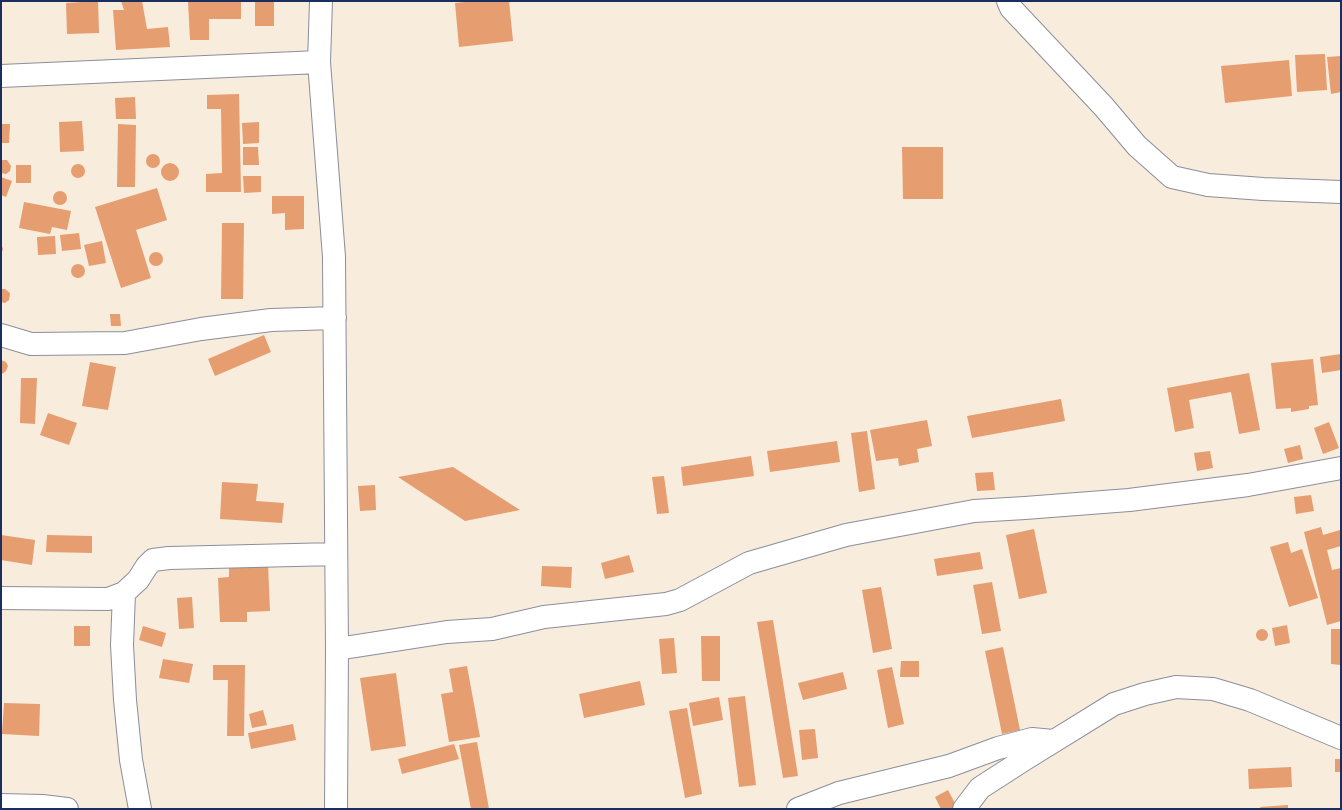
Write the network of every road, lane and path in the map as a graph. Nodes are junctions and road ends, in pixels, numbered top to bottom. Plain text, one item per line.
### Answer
1 (321, 1) edge
2 (1008, 1) edge
3 (319, 62) junction
4 (1, 76) edge
5 (1341, 192) edge
6 (335, 318) junction
7 (1, 335) edge
8 (1341, 468) edge
9 (336, 554) junction
10 (124, 593) junction
11 (1, 598) edge
12 (337, 650) junction
13 (1341, 738) edge
14 (1054, 741) junction
15 (1, 804) edge
16 (67, 809) edge
17 (140, 809) edge
18 (336, 809) edge
19 (798, 809) edge
20 (964, 809) edge

1 - 3 street
2 - 5 street
3 - 4 street
3 - 6 street
6 - 7 street
6 - 9 street
8 - 12 street
9 - 10 street
9 - 12 street
10 - 11 street
10 - 17 street
12 - 18 street
13 - 14 street
14 - 19 street
14 - 20 street
15 - 16 street

